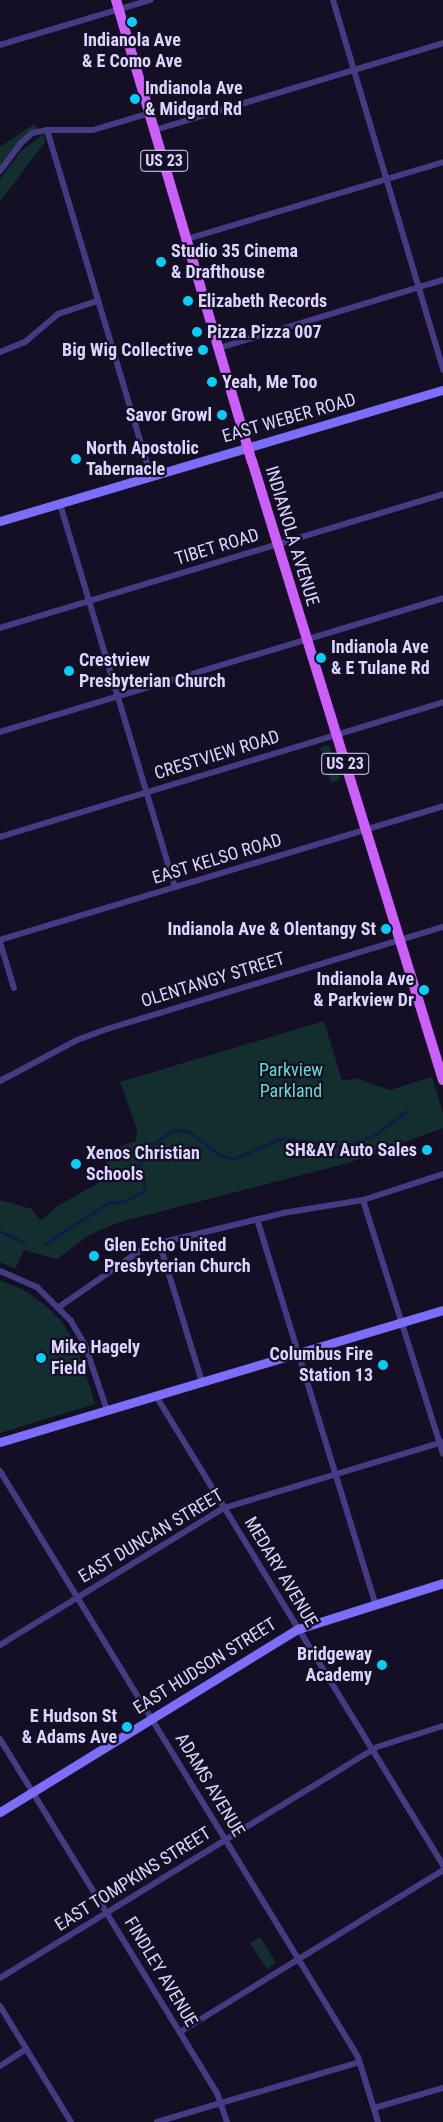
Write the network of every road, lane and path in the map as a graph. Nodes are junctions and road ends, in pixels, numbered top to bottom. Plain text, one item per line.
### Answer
1 (150, 0) edge
2 (332, 0) edge
3 (118, 5) edge
4 (443, 43) edge
5 (0, 44) edge
6 (354, 70) junction
7 (150, 113) junction
8 (47, 130) junction
9 (155, 130) junction
10 (443, 162) edge
11 (0, 171) edge
12 (386, 179) junction
13 (187, 239) junction
14 (443, 280) edge
15 (418, 288) junction
16 (97, 301) junction
17 (219, 348) junction
18 (0, 352) edge
19 (443, 370) edge
20 (443, 390) edge
21 (248, 447) junction
22 (151, 476) junction
23 (443, 494) edge
24 (60, 504) junction
25 (0, 521) edge
26 (277, 544) junction
27 (443, 598) edge
28 (89, 601) junction
29 (0, 628) edge
30 (306, 639) junction
31 (118, 696) junction
32 (443, 702) edge
33 (0, 732) edge
34 (336, 735) junction
35 (147, 792) junction
36 (443, 806) edge
37 (365, 830) junction
38 (0, 837) edge
39 (175, 887) junction
40 (443, 927) edge
41 (399, 940) junction
42 (0, 941) edge
43 (14, 988) dead end
44 (443, 1080) edge
45 (0, 1081) edge
46 (443, 1174) edge
47 (363, 1200) junction
48 (256, 1219) junction
49 (159, 1242) junction
50 (0, 1271) edge
51 (59, 1307) junction
52 (443, 1310) edge
53 (402, 1322) junction
54 (298, 1353) junction
55 (202, 1382) junction
56 (156, 1396) junction
57 (107, 1410) junction
58 (0, 1442) edge
59 (441, 1442) edge
60 (443, 1454) edge
61 (0, 1470) edge
62 (335, 1474) junction
63 (224, 1508) junction
64 (443, 1583) edge
65 (78, 1597) junction
66 (375, 1603) junction
67 (298, 1628) junction
68 (0, 1645) edge
69 (152, 1719) junction
70 (443, 1726) edge
71 (0, 1739) edge
72 (372, 1749) junction
73 (33, 1792) junction
74 (0, 1812) edge
75 (226, 1839) junction
76 (443, 1865) edge
77 (443, 1870) edge
78 (107, 1913) junction
79 (299, 1959) junction
80 (0, 1978) edge
81 (0, 2006) edge
82 (180, 2032) junction
83 (26, 2050) junction
84 (358, 2059) junction
85 (0, 2066) edge
86 (443, 2088) edge
87 (221, 2103) junction
88 (374, 2108) junction
89 (71, 2122) edge
90 (156, 2122) edge
91 (227, 2122) edge
92 (378, 2122) edge

1 - 3 street
2 - 6 street
3 - 5 street
3 - 7 main road, INDIANOLA AVENUE / US 23
4 - 6 street
6 - 9 street
6 - 12 street
7 - 8 street
7 - 9 main road, INDIANOLA AVENUE / US 23
8 - 11 street
8 - 16 street
9 - 13 main road, INDIANOLA AVENUE / US 23
10 - 12 street
12 - 13 street
12 - 15 street
13 - 17 main road, INDIANOLA AVENUE / US 23
14 - 15 street
15 - 17 street
15 - 19 street
16 - 18 street
16 - 22 street
17 - 21 main road, INDIANOLA AVENUE / US 23
20 - 21 street, EAST WEBER ROAD
21 - 22 street, EAST WEBER ROAD
21 - 26 main road, INDIANOLA AVENUE / US 23
22 - 24 street, EAST WEBER ROAD
23 - 26 street, TIBET ROAD
24 - 25 street, EAST WEBER ROAD
24 - 28 street
26 - 28 street, TIBET ROAD
26 - 30 main road, INDIANOLA AVENUE / US 23
27 - 30 street
28 - 29 street, TIBET ROAD
28 - 31 street
30 - 31 street
30 - 34 main road, INDIANOLA AVENUE / US 23
31 - 33 street
31 - 35 street
32 - 34 street, CRESTVIEW ROAD
34 - 35 street, CRESTVIEW ROAD
34 - 37 main road, INDIANOLA AVENUE / US 23
35 - 38 street, CRESTVIEW ROAD
35 - 39 street
36 - 37 street, EAST KELSO ROAD
37 - 39 street, EAST KELSO ROAD
37 - 41 main road, INDIANOLA AVENUE / US 23
39 - 42 street, EAST KELSO ROAD
40 - 41 street, OLENTANGY STREET
41 - 44 main road, INDIANOLA AVENUE / US 23
41 - 45 street, OLENTANGY STREET
42 - 43 street
46 - 47 street
47 - 48 street
47 - 53 street
48 - 49 street
48 - 54 street
49 - 51 street
49 - 55 street
50 - 51 street
51 - 57 street
52 - 53 street
53 - 54 street
53 - 59 street
54 - 55 street
54 - 62 street
55 - 56 street
56 - 57 street
56 - 63 street, MEDARY AVENUE
57 - 58 street
59 - 60 street
59 - 62 street, EAST DUNCAN STREET
61 - 65 street, ADAMS AVENUE
62 - 63 street, EAST DUNCAN STREET
62 - 66 street
63 - 65 street, EAST DUNCAN STREET
63 - 67 street, MEDARY AVENUE
64 - 66 street, EAST HUDSON STREET
65 - 68 street, EAST DUNCAN STREET
65 - 69 street, ADAMS AVENUE
66 - 67 street, EAST HUDSON STREET
67 - 69 street, EAST HUDSON STREET
67 - 72 street, MEDARY AVENUE
69 - 73 street, EAST HUDSON STREET
69 - 75 street, ADAMS AVENUE
70 - 72 street, EAST TOMPKINS STREET
71 - 73 street, FINDLEY AVENUE
72 - 75 street, EAST TOMPKINS STREET
72 - 76 street, MEDARY AVENUE
73 - 74 street, EAST HUDSON STREET
73 - 78 street, FINDLEY AVENUE
75 - 78 street, EAST TOMPKINS STREET
75 - 79 street, ADAMS AVENUE
77 - 79 street
78 - 80 street, EAST TOMPKINS STREET
78 - 82 street, FINDLEY AVENUE
79 - 82 street
79 - 84 street, ADAMS AVENUE
81 - 83 street
82 - 87 street, FINDLEY AVENUE
83 - 85 street
83 - 89 street
84 - 87 street
84 - 88 street, ADAMS AVENUE
86 - 88 street
87 - 90 street
87 - 91 street, FINDLEY AVENUE
88 - 92 street, ADAMS AVENUE

